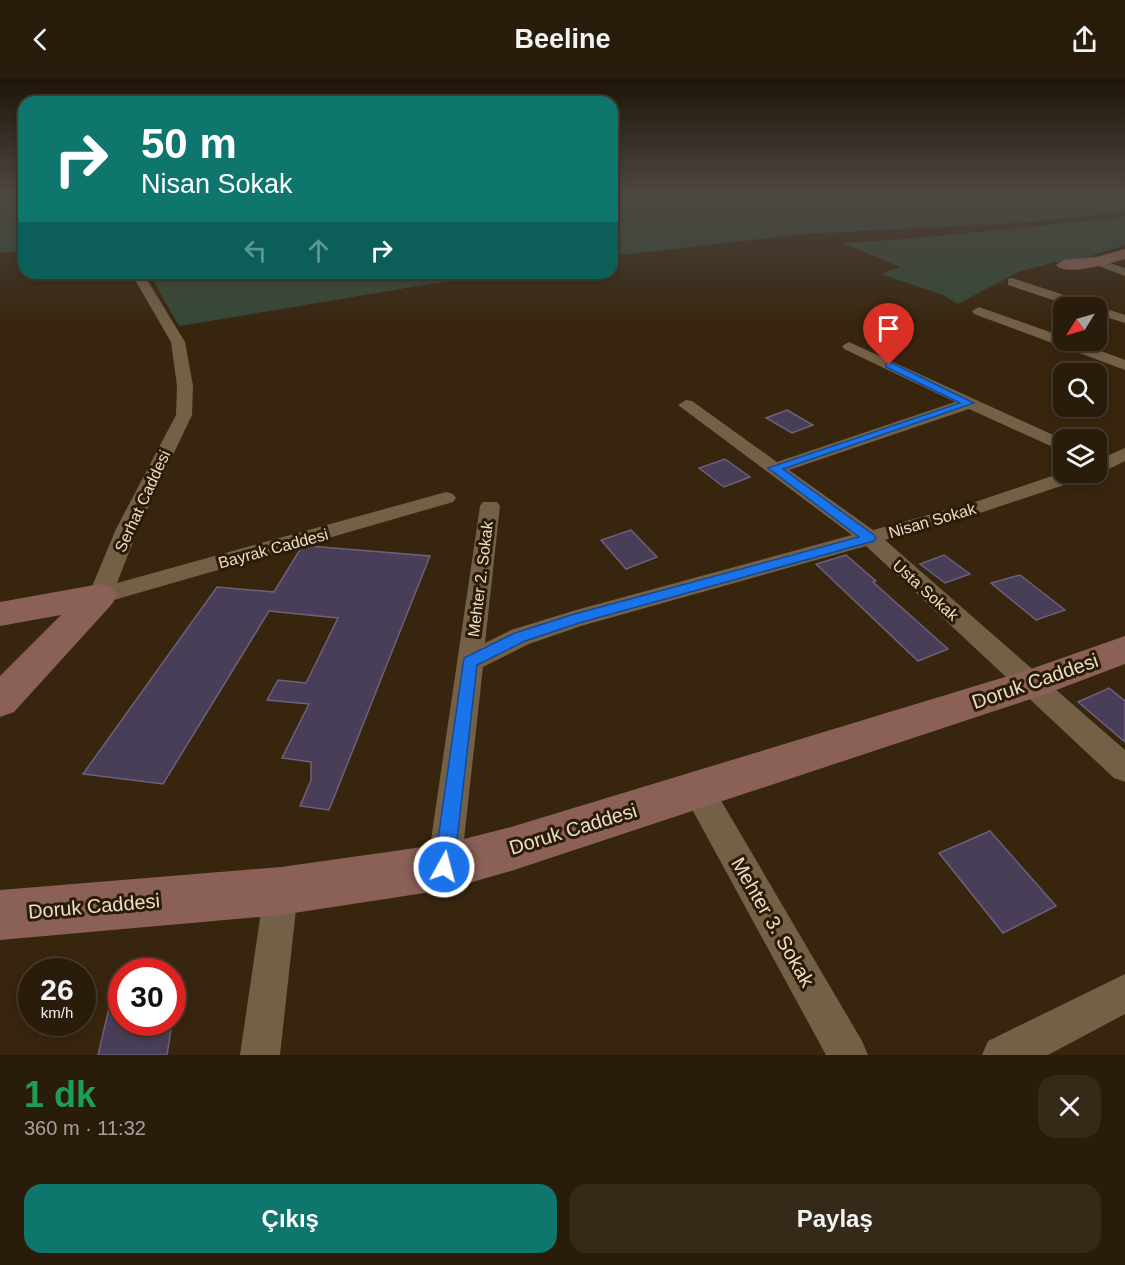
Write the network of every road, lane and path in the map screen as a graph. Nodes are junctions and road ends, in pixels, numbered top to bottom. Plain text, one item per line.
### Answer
1 (1125, 254) edge
2 (1097, 262) junction
3 (1064, 265) dead end
4 (1125, 272) edge
5 (141, 279) edge
6 (1012, 282) dead end
7 (1057, 297) edge
8 (979, 311) dead end
9 (1107, 313) edge
10 (1125, 319) edge
11 (849, 346) dead end
12 (1125, 365) edge
13 (969, 403) junction
14 (686, 405) dead end
15 (1053, 442) edge
16 (1125, 454) edge
17 (1107, 462) edge
18 (774, 468) junction
19 (1107, 471) edge
20 (1125, 476) edge
21 (1053, 482) edge
22 (446, 498) dead end
23 (490, 506) dead end
24 (870, 538) junction
25 (100, 596) junction
26 (0, 614) edge
27 (1125, 650) edge
28 (470, 662) junction
29 (1030, 684) junction
30 (0, 701) edge
31 (1125, 769) edge
32 (698, 790) junction
33 (444, 867) junction
34 (281, 891) junction
35 (0, 915) edge
36 (1125, 993) edge
37 (260, 1055) edge
38 (848, 1055) edge
39 (1002, 1055) edge

1 - 2 street
2 - 3 street
2 - 4 street
5 - 25 street, Serhat Caddesi
6 - 7 street
8 - 12 street
9 - 10 street
11 - 13 street
13 - 15 street
13 - 18 street
14 - 18 street, Usta Sokak
16 - 17 street, Nisan Sokak
18 - 24 street, Usta Sokak
19 - 20 street
21 - 24 street, Nisan Sokak
22 - 25 street, Bayrak Caddesi
23 - 28 street, Mehter 2. Sokak
24 - 28 street, Nisan Sokak
24 - 29 street, Usta Sokak
25 - 26 street
25 - 30 street, Serhat Caddesi
27 - 29 street, Doruk Caddesi
28 - 33 street, Mehter 2. Sokak
29 - 31 street, Usta Sokak
29 - 32 street, Doruk Caddesi
32 - 33 street, Doruk Caddesi
32 - 38 street, Mehter 3. Sokak
33 - 34 street, Doruk Caddesi
34 - 35 street, Doruk Caddesi
34 - 37 street
36 - 39 street

